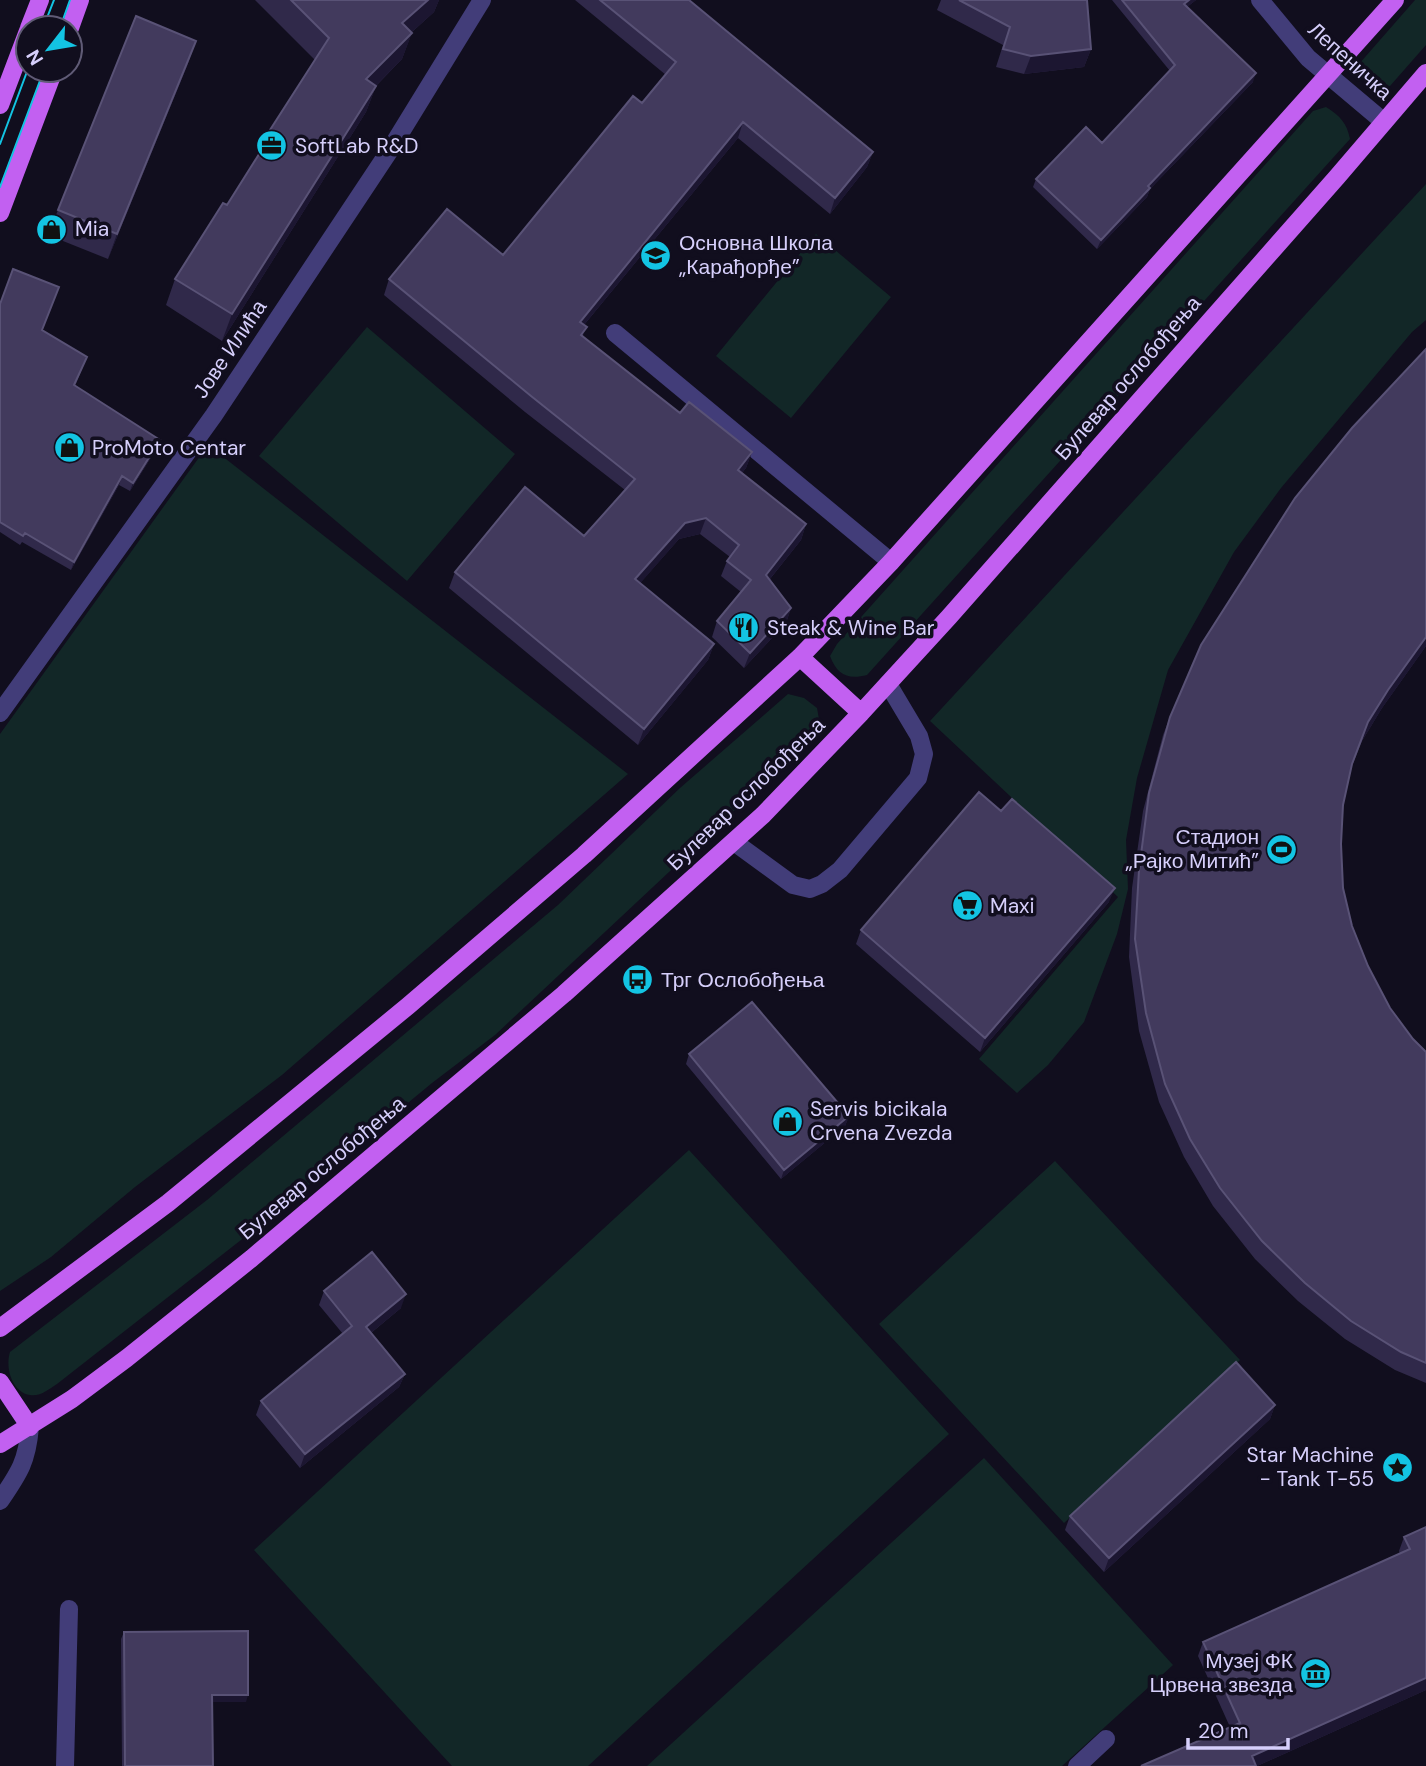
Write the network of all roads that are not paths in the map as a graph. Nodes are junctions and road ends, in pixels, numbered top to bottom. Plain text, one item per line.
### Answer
1 (482, 0) edge
2 (1260, 0) edge
3 (1395, 0) edge
4 (14, 68) edge
5 (1426, 73) edge
6 (1328, 76) junction
7 (49, 84) edge
8 (0, 105) edge
9 (1384, 122) junction
10 (0, 213) edge
11 (615, 333) dead end
12 (891, 562) junction
13 (800, 657) junction
14 (888, 684) junction
15 (0, 713) edge
16 (861, 713) junction
17 (734, 842) junction
18 (0, 1328) edge
19 (0, 1382) edge
20 (30, 1427) junction
21 (0, 1444) edge
22 (0, 1501) edge
23 (69, 1609) dead end
24 (1106, 1739) dead end
25 (65, 1766) edge
26 (1076, 1766) edge

1 - 15 street, Јове Илића
2 - 6 street, Лепеничка
3 - 6 main road
4 - 8 main road
5 - 9 main road, Булевар ослобођења
6 - 9 street, Лепеничка
6 - 12 main road
7 - 10 main road
9 - 14 main road, Булевар ослобођења
11 - 12 street
12 - 13 main road
13 - 16 main road
13 - 18 main road
14 - 16 main road, Булевар ослобођења
14 - 17 street
16 - 17 main road, Булевар ослобођења
17 - 20 main road, Булевар ослобођења
19 - 20 main road
20 - 21 main road, Булевар ослобођења
20 - 22 street
23 - 25 street
24 - 26 street

